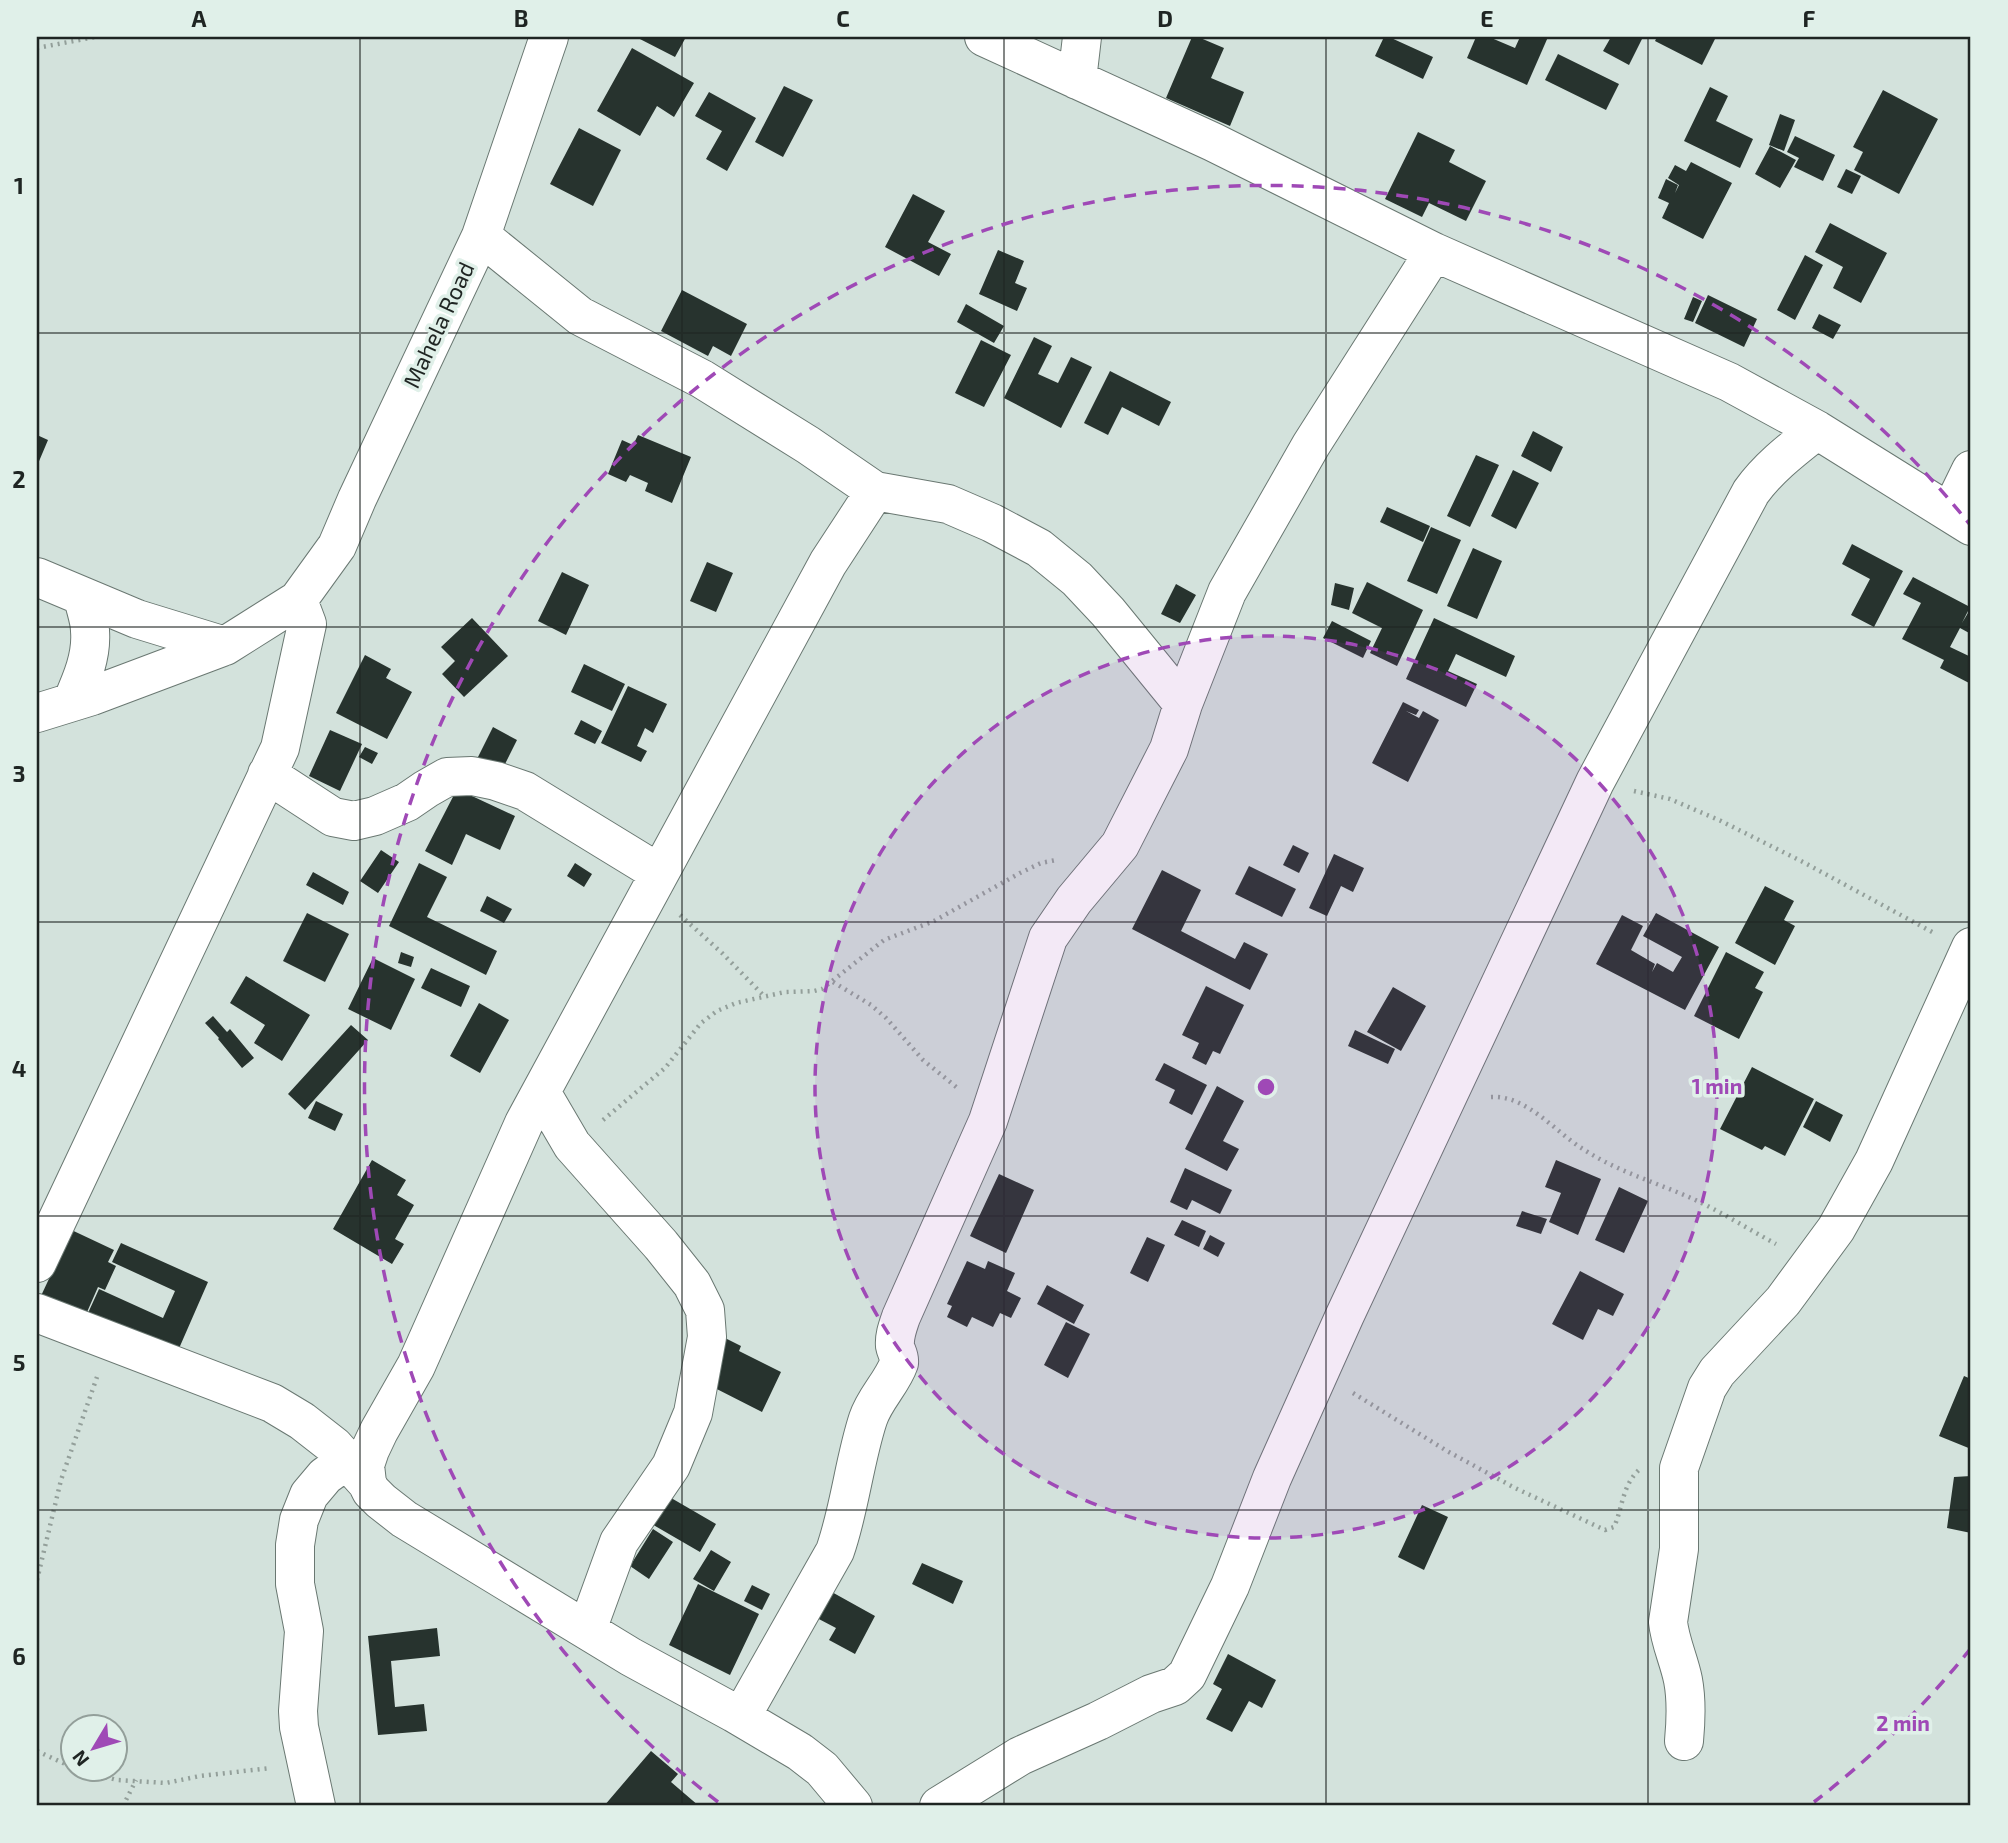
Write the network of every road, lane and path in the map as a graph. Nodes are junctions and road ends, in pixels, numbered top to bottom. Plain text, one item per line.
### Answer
1 (95, 37) edge
2 (549, 37) edge
3 (984, 37) edge
4 (1083, 37) edge
5 (37, 48) edge
6 (1077, 80) junction
7 (481, 236) junction
8 (1434, 252) junction
9 (1817, 430) junction
10 (1971, 470) edge
11 (875, 491) junction
12 (1961, 520) edge
13 (37, 577) edge
14 (83, 597) junction
15 (298, 600) junction
16 (225, 646) junction
17 (1183, 704) junction
18 (55, 708) edge
19 (267, 774) junction
20 (1595, 782) junction
21 (1097, 872) junction
22 (653, 885) junction
23 (1970, 950) edge
24 (833, 982) junction
25 (765, 996) junction
26 (541, 1092) junction
27 (1447, 1099) junction
28 (988, 1121) junction
29 (572, 1145) junction
30 (37, 1263) edge
31 (1811, 1264) junction
32 (37, 1313) edge
33 (107, 1340) junction
34 (1318, 1374) junction
35 (1679, 1468) junction
36 (357, 1471) junction
37 (37, 1580) edge
38 (587, 1630) junction
39 (741, 1717) junction
40 (1684, 1741) dead end
41 (37, 1751) edge
42 (60, 1762) edge
43 (307, 1764) junction
44 (130, 1780) edge
45 (136, 1780) junction
46 (124, 1806) edge
47 (316, 1806) edge
48 (853, 1806) edge
49 (939, 1806) edge

1 - 5 path
2 - 7 street, Mahela Road
3 - 6 street
4 - 6 street
6 - 8 street
7 - 11 street
7 - 15 street, Mahela Road
8 - 9 street
8 - 17 street
9 - 12 street
9 - 20 street
10 - 12 street
11 - 17 street
11 - 22 street
13 - 14 street
14 - 16 street
14 - 18 street
15 - 16 street
15 - 19 street
16 - 18 street
17 - 21 street
19 - 22 street
19 - 30 street
20 - 23 path
20 - 27 street
21 - 24 path
21 - 28 street
22 - 25 path
22 - 26 street
23 - 31 street
24 - 25 path
24 - 28 path
25 - 29 path
26 - 29 street
26 - 36 street
27 - 31 path
27 - 34 street
28 - 39 street
29 - 38 street
31 - 35 street
32 - 33 street
33 - 36 street
33 - 37 path
34 - 35 path
34 - 49 street
35 - 40 street
36 - 38 street
36 - 43 street
38 - 39 street
39 - 48 street
41 - 42 path
43 - 45 path
43 - 47 street
44 - 45 path
45 - 46 path

